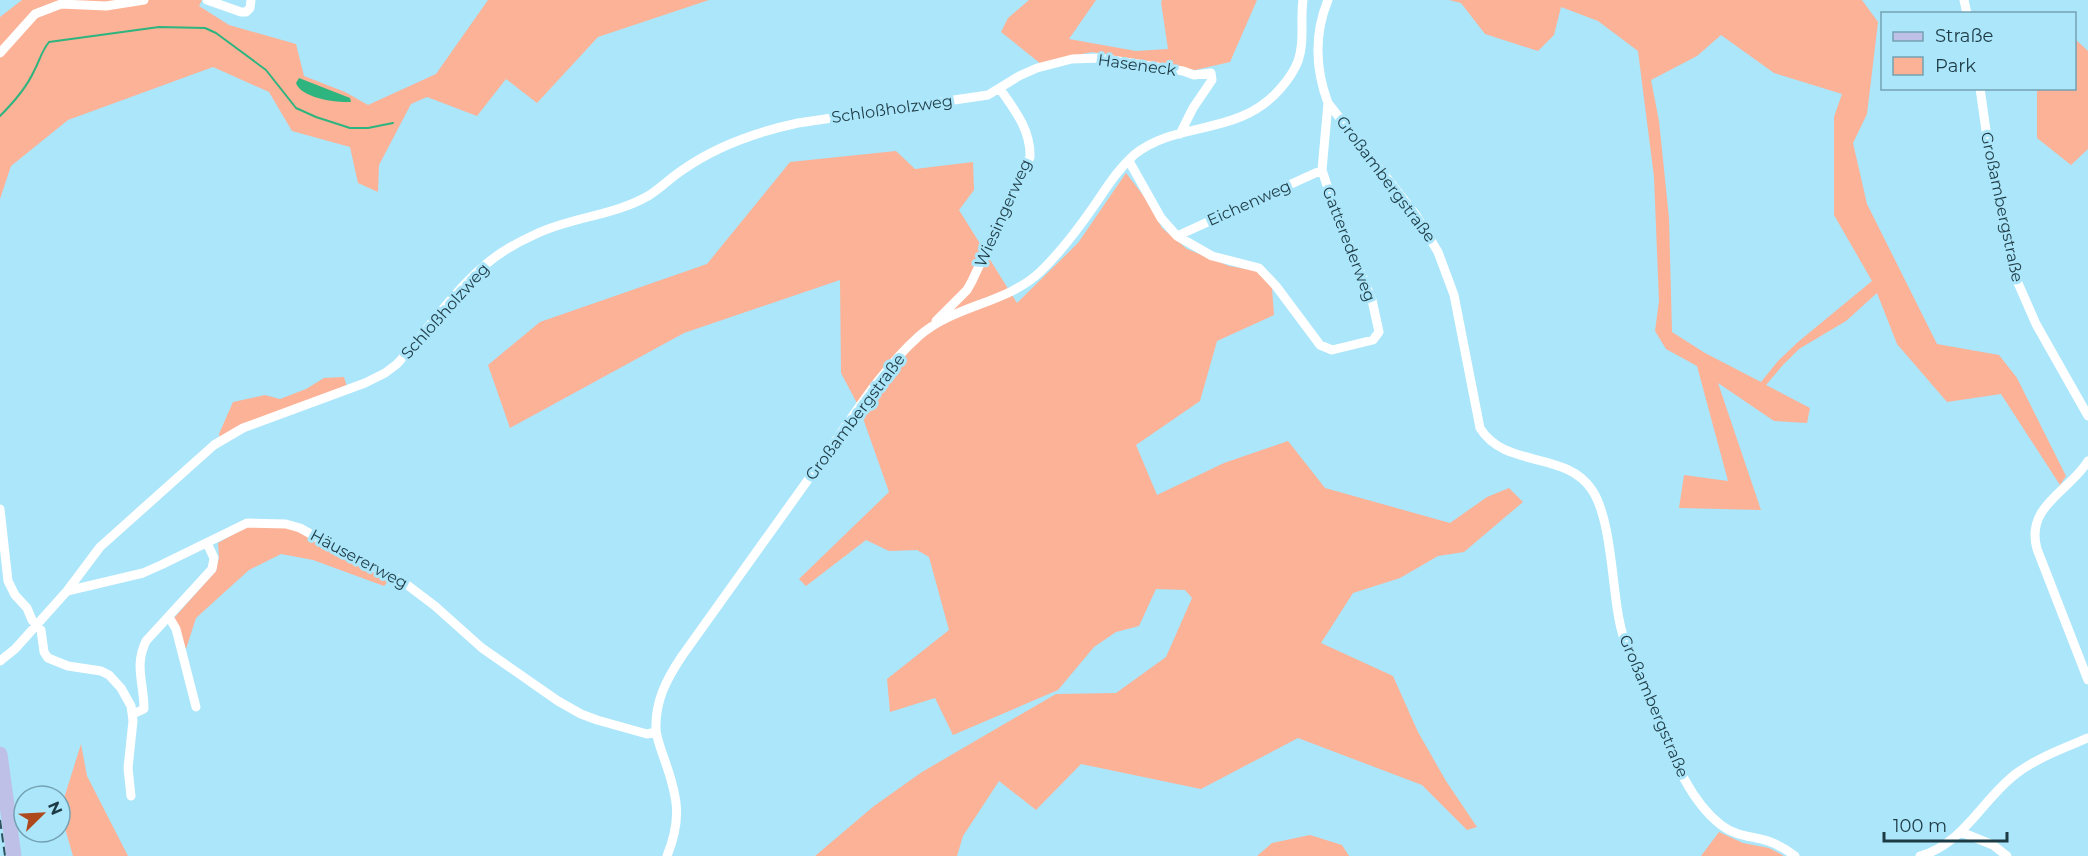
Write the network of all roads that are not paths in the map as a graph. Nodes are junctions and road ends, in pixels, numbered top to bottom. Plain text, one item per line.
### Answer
1 (144, 0) edge
2 (207, 0) edge
3 (251, 0) edge
4 (1303, 0) edge
5 (1328, 0) edge
6 (0, 53) edge
7 (1000, 89) junction
8 (1980, 90) edge
9 (1328, 103) junction
10 (1180, 134) junction
11 (1129, 161) junction
12 (1322, 170) junction
13 (1177, 236) junction
14 (930, 327) junction
15 (2088, 416) edge
16 (2088, 461) edge
17 (0, 509) edge
18 (207, 543) junction
19 (67, 591) junction
20 (169, 617) junction
21 (36, 625) junction
22 (0, 661) edge
23 (2088, 680) edge
24 (196, 707) dead end
25 (133, 714) junction
26 (656, 732) junction
27 (2088, 738) edge
28 (0, 754) edge
29 (131, 796) dead end
30 (1961, 832) junction
31 (14, 856) edge
32 (667, 856) edge
33 (1795, 856) edge
34 (1920, 856) edge
35 (2007, 856) edge

1 - 6 street
2 - 3 street
4 - 10 street, Großambergstraße
5 - 9 street, Großambergstraße
7 - 10 street, Haseneck
7 - 14 street, Wiesingerweg
7 - 19 street, Schloßholzweg
8 - 15 street, Großambergstraße
9 - 12 street, Gatterederweg
9 - 33 street, Großambergstraße
10 - 11 street, Großambergstraße
11 - 13 street, Gatterederweg
11 - 14 street, Großambergstraße
12 - 13 street, Eichenweg
12 - 13 street, Gatterederweg
14 - 26 street, Großambergstraße
16 - 23 street
17 - 21 street
18 - 19 street, Häusererweg
18 - 20 street
18 - 26 street, Häusererweg
19 - 21 street, Schloßholzweg
20 - 24 street
20 - 25 street
21 - 22 street, Schloßholzweg
21 - 25 street
25 - 29 street
26 - 32 street, Großambergstraße
27 - 30 street
28 - 31 main road
30 - 34 street
30 - 35 street

